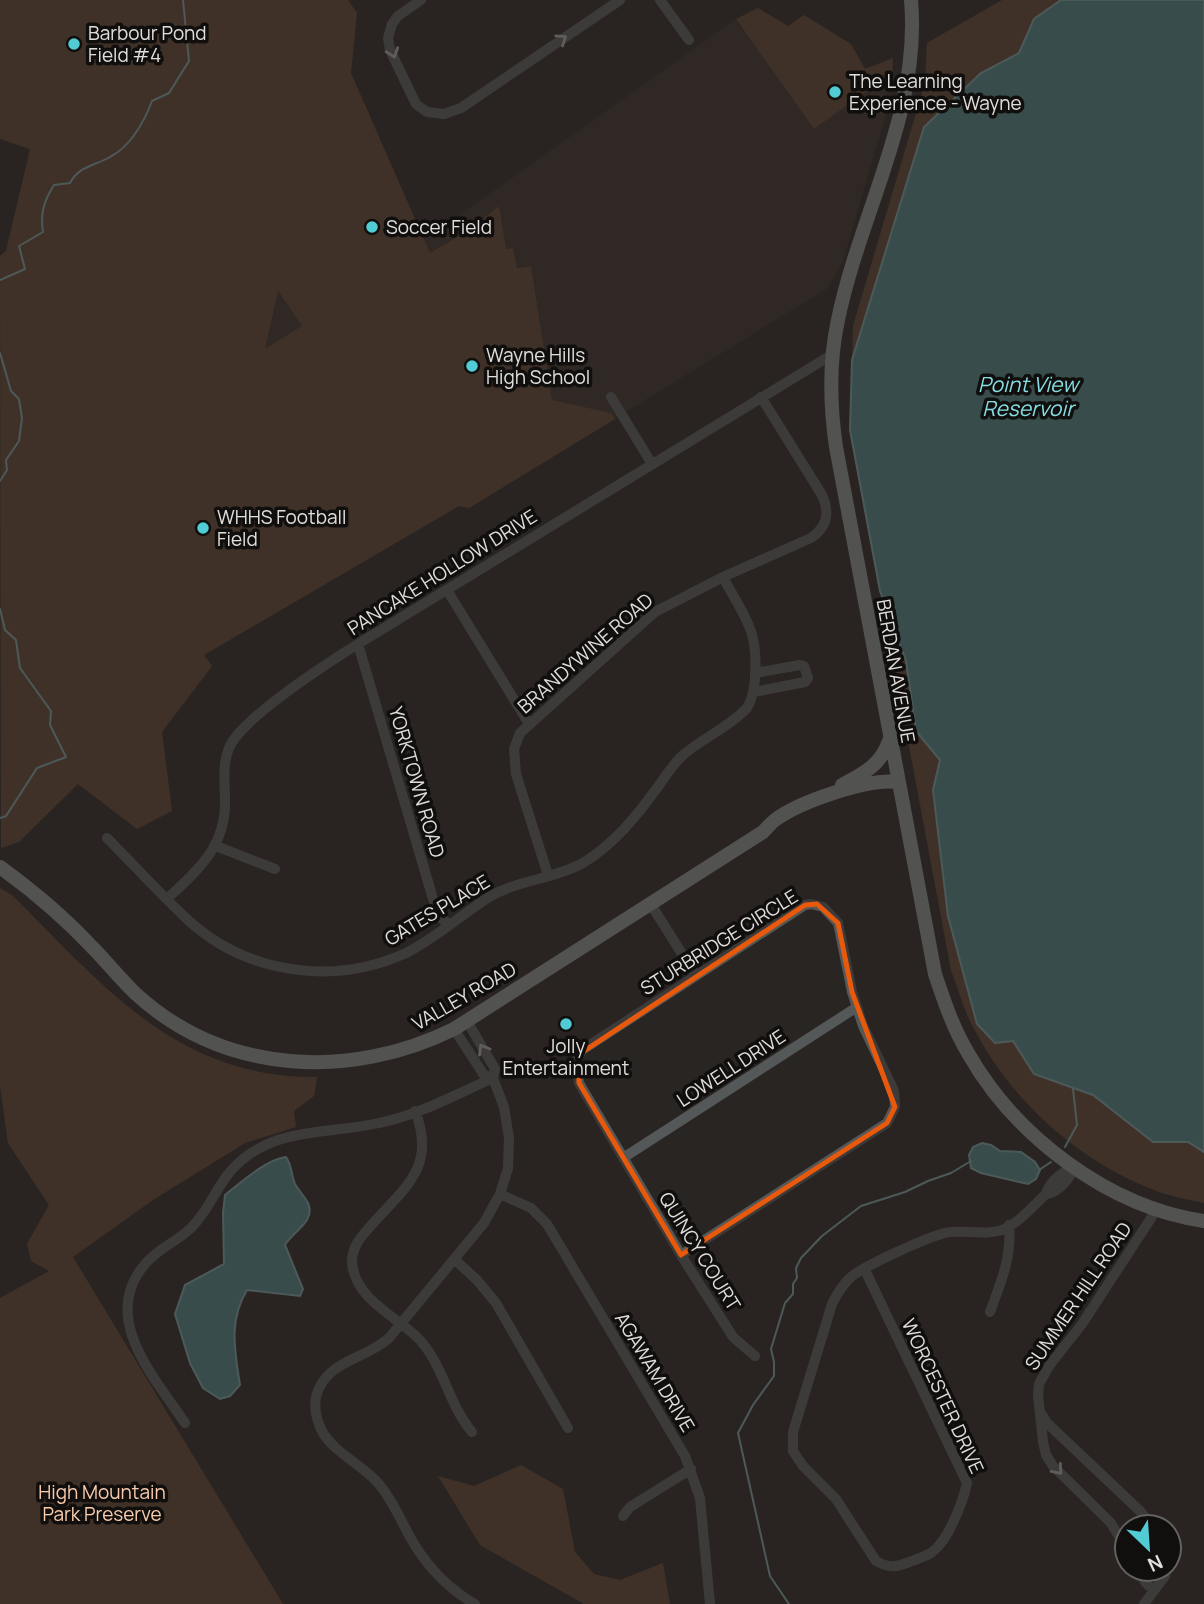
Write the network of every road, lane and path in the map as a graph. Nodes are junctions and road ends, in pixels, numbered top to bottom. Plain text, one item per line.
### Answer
1 (421, 0) edge
2 (620, 0) edge
3 (660, 0) edge
4 (911, 0) edge
5 (689, 40) dead end
6 (833, 354) junction
7 (611, 397) dead end
8 (761, 397) junction
9 (652, 464) junction
10 (723, 577) junction
11 (447, 590) junction
12 (358, 644) junction
13 (755, 673) junction
14 (754, 692) junction
15 (529, 724) junction
16 (889, 739) junction
17 (897, 782) junction
18 (807, 803) junction
19 (763, 832) junction
20 (107, 838) dead end
21 (216, 846) junction
22 (0, 867) edge
23 (275, 869) dead end
24 (548, 875) junction
25 (167, 899) junction
26 (650, 903) junction
27 (450, 924) junction
28 (696, 976) junction
29 (857, 1007) junction
30 (461, 1025) junction
31 (493, 1078) junction
32 (415, 1111) junction
33 (623, 1157) junction
34 (1074, 1166) junction
35 (500, 1194) junction
36 (1157, 1209) junction
37 (1204, 1221) edge
38 (1009, 1225) junction
39 (681, 1255) junction
40 (454, 1259) junction
41 (865, 1270) junction
42 (990, 1312) dead end
43 (400, 1324) junction
44 (755, 1356) dead end
45 (1039, 1407) junction
46 (186, 1423) dead end
47 (568, 1427) dead end
48 (472, 1432) dead end
49 (691, 1469) junction
50 (1142, 1513) edge
51 (623, 1516) dead end
52 (1113, 1527) edge
53 (1146, 1583) edge
54 (1159, 1583) edge
55 (1153, 1590) junction
56 (475, 1604) edge
57 (710, 1604) edge
58 (1144, 1604) edge

1 -> 2 street
3 - 5 street
4 - 6 main road, BERDAN AVENUE
6 - 8 street, PANCAKE HOLLOW DRIVE
6 - 16 main road, BERDAN AVENUE
7 - 9 street
8 - 9 street, PANCAKE HOLLOW DRIVE
8 - 10 street, BRANDYWINE ROAD
9 - 11 street, PANCAKE HOLLOW DRIVE
10 - 13 street
10 - 15 street, BRANDYWINE ROAD
11 - 12 street, PANCAKE HOLLOW DRIVE
11 - 15 street
12 - 21 street, PANCAKE HOLLOW DRIVE
12 - 27 street, YORKTOWN ROAD
13 - 14 street
13 - 14 street
14 - 24 street, GATES PLACE
15 - 24 street, BRANDYWINE ROAD
16 - 17 main road, BERDAN AVENUE
16 - 18 main road
17 - 18 main road, VALLEY ROAD
17 - 19 main road, VALLEY ROAD
17 - 34 main road, BERDAN AVENUE
18 - 19 main road, VALLEY ROAD
19 - 26 main road, VALLEY ROAD
20 - 25 street, GATES PLACE
21 - 23 street
21 - 25 street, PANCAKE HOLLOW DRIVE
22 - 30 main road, VALLEY ROAD
24 - 27 street, GATES PLACE
25 - 27 street, GATES PLACE
26 - 28 street
26 - 30 main road, VALLEY ROAD
28 - 29 street, STURBRIDGE CIRCLE
28 - 33 street, STURBRIDGE CIRCLE
29 - 33 street, LOWELL DRIVE
29 - 39 street, STURBRIDGE CIRCLE
30 - 31 street
31 - 32 street
31 - 35 street
32 - 43 street
32 - 46 street
33 - 39 street, QUINCY COURT
34 - 36 main road, BERDAN AVENUE
34 - 38 street, WORCESTER DRIVE
35 - 40 street
35 - 49 street, AGAWAM DRIVE
36 - 37 main road, BERDAN AVENUE
36 - 45 street, SUMMER HILL ROAD
38 - 41 street, WORCESTER DRIVE
38 - 42 street
39 - 44 street, QUINCY COURT
40 - 43 street
40 - 47 street
41 - 41 street, WORCESTER DRIVE
43 - 48 street
43 - 56 street
45 - 50 street
45 -> 52 street, SUMMER HILL ROAD
49 - 51 street
49 - 57 street, AGAWAM DRIVE
53 - 55 street
54 - 55 street
55 - 58 street

